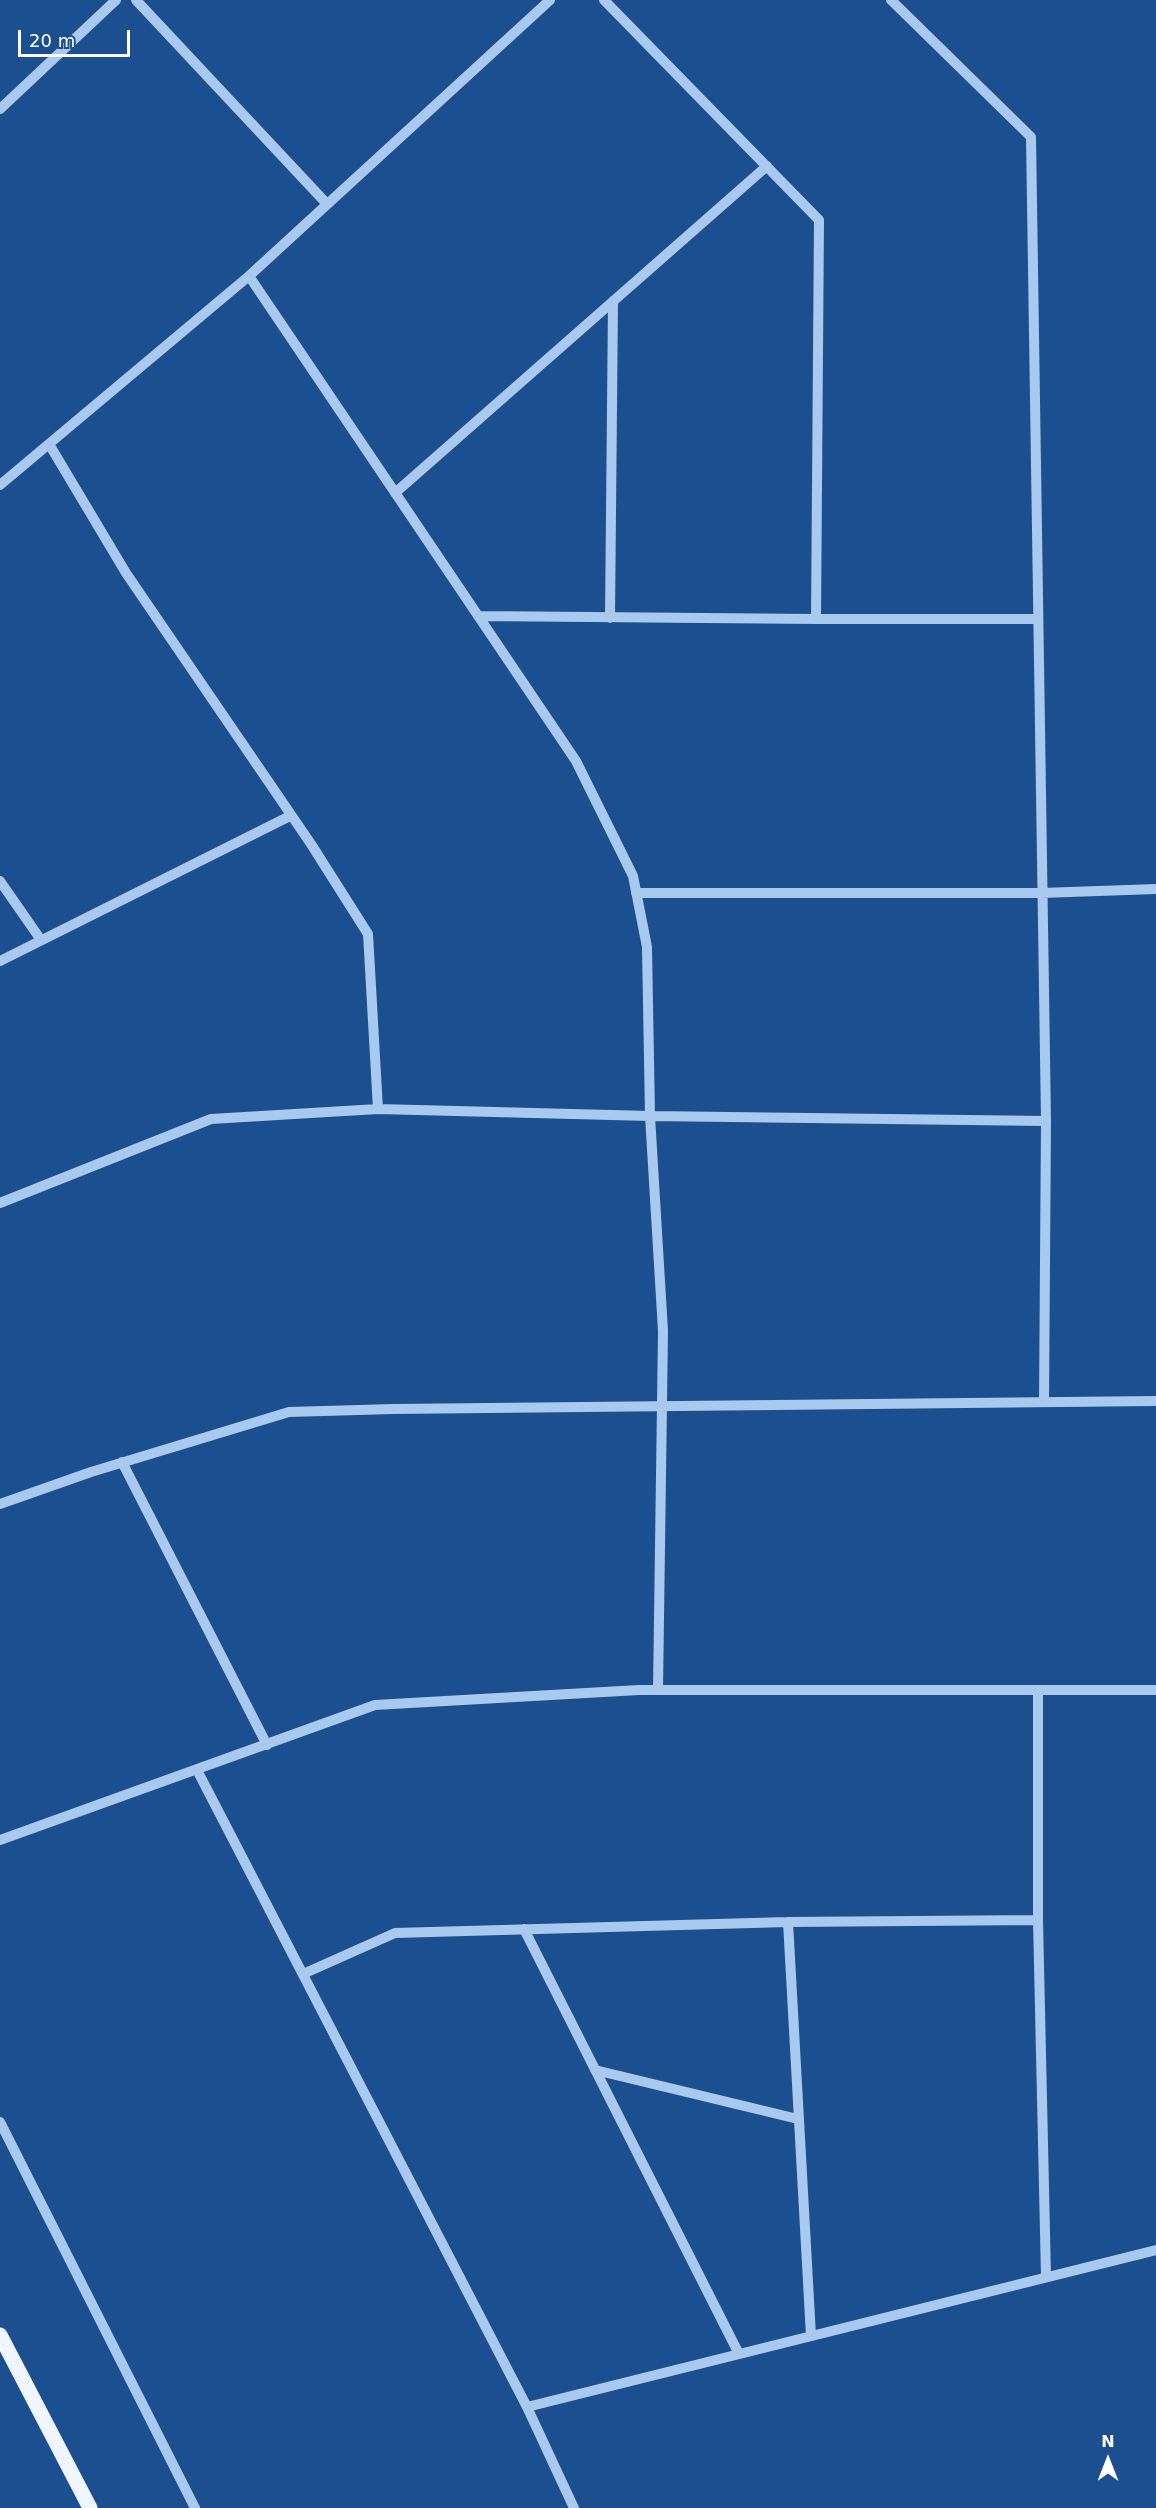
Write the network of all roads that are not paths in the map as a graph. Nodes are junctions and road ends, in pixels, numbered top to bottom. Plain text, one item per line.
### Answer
1 (116, 0) edge
2 (136, 0) edge
3 (550, 0) edge
4 (604, 0) edge
5 (891, 0) edge
6 (0, 109) edge
7 (767, 166) junction
8 (327, 204) junction
9 (249, 276) junction
10 (614, 301) junction
11 (49, 444) junction
12 (0, 485) edge
13 (395, 492) junction
14 (478, 616) junction
15 (610, 618) junction
16 (816, 619) junction
17 (1038, 619) junction
18 (290, 816) junction
19 (0, 881) edge
20 (1156, 889) edge
21 (636, 893) junction
22 (1041, 893) junction
23 (41, 940) junction
24 (0, 961) edge
25 (378, 1109) junction
26 (650, 1116) junction
27 (1046, 1121) junction
28 (1, 1201) edge
29 (1156, 1401) edge
30 (1044, 1402) junction
31 (662, 1406) junction
32 (122, 1462) junction
33 (0, 1504) edge
34 (658, 1690) junction
35 (1038, 1690) junction
36 (1156, 1690) edge
37 (267, 1745) junction
38 (197, 1770) junction
39 (0, 1840) edge
40 (1038, 1920) junction
41 (788, 1922) junction
42 (524, 1929) junction
43 (303, 1974) junction
44 (595, 2070) junction
45 (798, 2119) junction
46 (0, 2122) edge
47 (1156, 2250) edge
48 (1046, 2277) junction
49 (0, 2335) edge
50 (811, 2336) junction
51 (739, 2354) junction
52 (527, 2407) junction
53 (90, 2508) edge
54 (195, 2508) edge
55 (574, 2508) edge

1 - 6 street
2 - 8 street
3 - 8 street
4 - 7 street
5 - 17 street
7 - 10 street
7 - 16 street
8 - 9 street
9 - 11 street
9 - 13 street
10 - 13 street
10 - 15 street
11 - 12 street
11 - 18 street
13 - 14 street
14 - 15 street
14 - 21 street
15 - 16 street
16 - 17 street
17 - 22 street
18 - 23 street
18 - 25 street
19 - 23 street
20 - 22 street
21 - 22 street
21 - 26 street
22 - 27 street
23 - 24 street
25 - 26 street
25 - 28 street
26 - 27 street
26 - 31 street
27 - 30 street
29 - 30 street
30 - 31 street
31 - 32 street
31 - 34 street
32 - 33 street
32 - 37 street
34 - 35 street
34 - 37 street
35 - 36 street
35 - 40 street
37 - 38 street
38 - 39 street
38 - 43 street
40 - 41 street
40 - 48 street
41 - 42 street
41 - 45 street
42 - 43 street
42 - 44 street
43 - 52 street
44 - 45 street
44 - 51 street
45 - 50 street
46 - 54 street
47 - 48 street
48 - 50 street
49 - 53 main road
50 - 51 street
51 - 52 street
52 - 55 street

